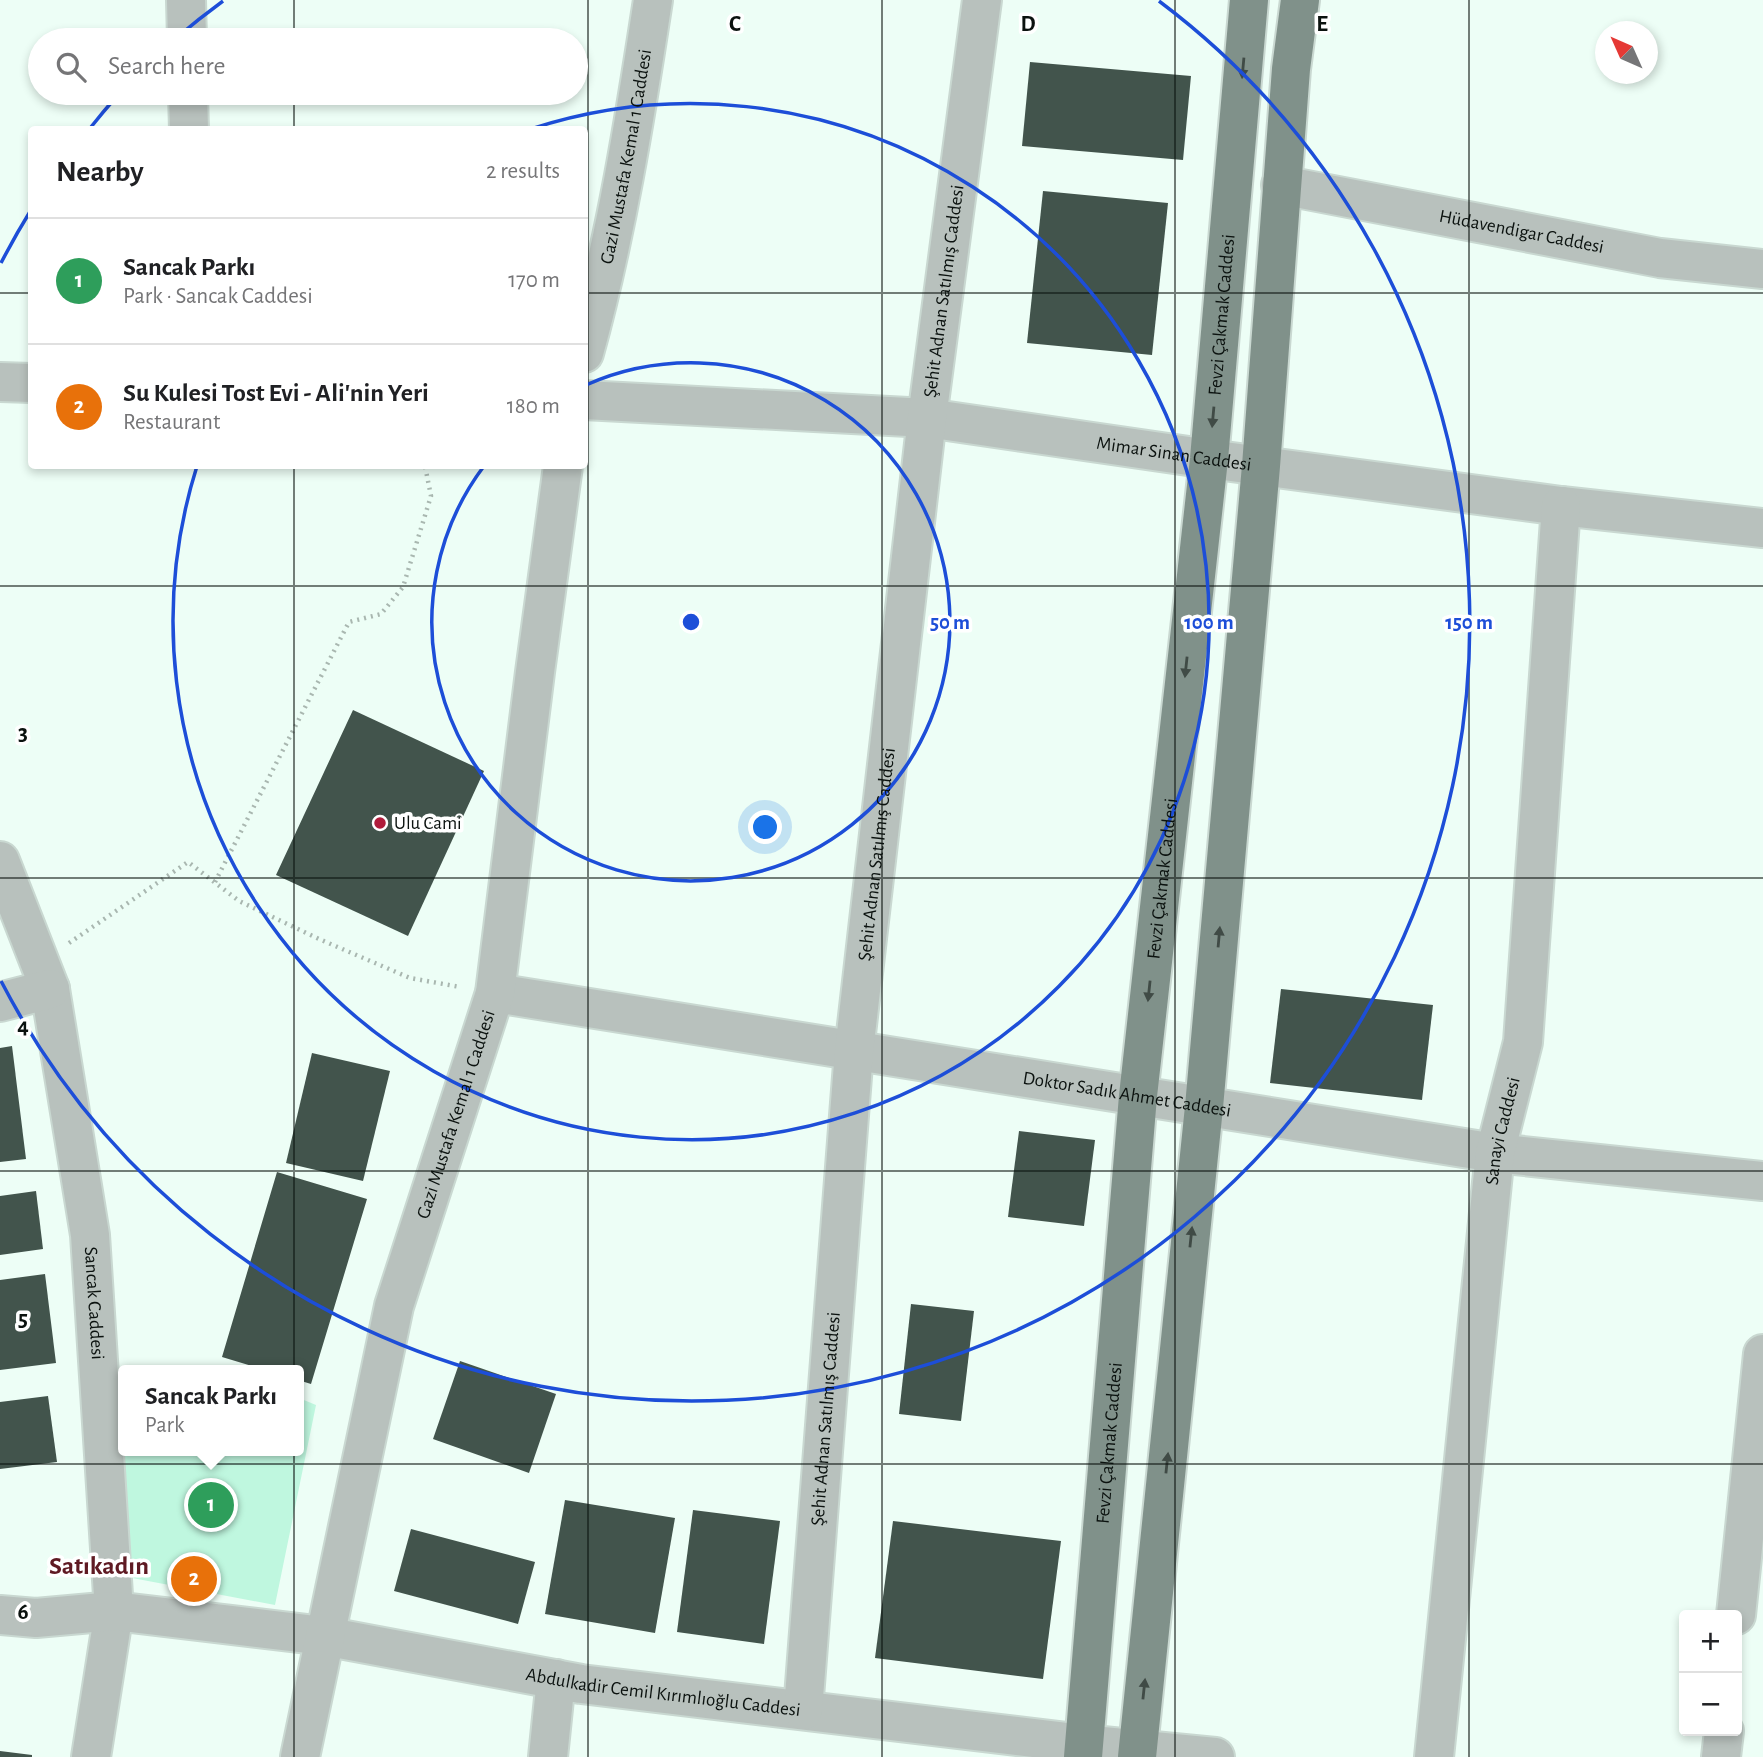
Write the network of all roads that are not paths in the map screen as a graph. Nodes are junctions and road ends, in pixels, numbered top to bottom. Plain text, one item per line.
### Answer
1 (186, 0) edge
2 (653, 0) edge
3 (982, 0) edge
4 (1249, 0) edge
5 (1300, 0) edge
6 (187, 28) edge
7 (188, 105) edge
8 (189, 126) edge
9 (1281, 185) junction
10 (1763, 269) edge
11 (588, 338) edge
12 (0, 382) edge
13 (28, 383) edge
14 (588, 400) edge
15 (927, 418) junction
16 (1209, 459) junction
17 (1261, 466) junction
18 (563, 469) edge
19 (1561, 506) junction
20 (1763, 528) edge
21 (0, 861) edge
22 (45, 976) junction
23 (495, 993) junction
24 (0, 1002) edge
25 (854, 1051) junction
26 (1138, 1096) junction
27 (1204, 1107) junction
28 (1495, 1153) junction
29 (1763, 1181) edge
30 (1763, 1354) edge
31 (1737, 1610) edge
32 (114, 1611) junction
33 (0, 1615) edge
34 (324, 1636) junction
35 (556, 1679) junction
36 (803, 1710) junction
37 (1723, 1736) edge
38 (1083, 1750) edge
39 (1137, 1753) edge
40 (91, 1757) edge
41 (300, 1757) edge
42 (548, 1757) edge
43 (1215, 1757) edge
44 (1434, 1757) edge
45 (1721, 1757) edge

1 - 6 street
2 - 11 street, Gazi Mustafa Kemal 1 Caddesi
3 - 15 street, Şehit Adnan Satılmış Caddesi
4 -> 16 main road, Fevzi Çakmak Caddesi
5 - 9 main road
7 - 8 street
9 - 10 street, Hüdavendigar Caddesi
9 - 17 main road
12 - 13 street
14 - 15 street, Mimar Sinan Caddesi
15 - 16 street, Mimar Sinan Caddesi
15 - 25 street, Şehit Adnan Satılmış Caddesi
16 - 17 street, Mimar Sinan Caddesi
16 -> 26 main road, Fevzi Çakmak Caddesi
17 - 19 street, Mimar Sinan Caddesi
27 -> 17 main road
18 - 23 street, Gazi Mustafa Kemal 1 Caddesi
19 - 20 street, Mimar Sinan Caddesi
19 - 28 street, Sanayi Caddesi
21 - 22 street, Sancak Caddesi
22 - 24 street
22 - 32 street, Sancak Caddesi
23 - 25 street, Doktor Sadık Ahmet Caddesi
23 - 34 street, Gazi Mustafa Kemal 1 Caddesi
25 - 26 street, Doktor Sadık Ahmet Caddesi
25 - 36 street, Şehit Adnan Satılmış Caddesi
26 - 27 street, Doktor Sadık Ahmet Caddesi
26 - 38 main road, Fevzi Çakmak Caddesi
27 - 28 street, Doktor Sadık Ahmet Caddesi
39 -> 27 main road
28 - 29 street, Doktor Sadık Ahmet Caddesi
28 - 44 street, Sanayi Caddesi
30 - 31 street
32 - 33 street, Abdulkadir Cemil Kırımlıoğlu Caddesi
32 - 34 street, Abdulkadir Cemil Kırımlıoğlu Caddesi
32 - 40 street, Sancak Caddesi
34 - 35 street, Abdulkadir Cemil Kırımlıoğlu Caddesi
34 - 41 street, Gazi Mustafa Kemal 1 Caddesi
35 - 36 street, Abdulkadir Cemil Kırımlıoğlu Caddesi
35 - 42 street
36 - 38 street, Abdulkadir Cemil Kırımlıoğlu Caddesi
37 - 45 street
38 - 39 street, Abdulkadir Cemil Kırımlıoğlu Caddesi
39 - 43 street, Abdulkadir Cemil Kırımlıoğlu Caddesi

